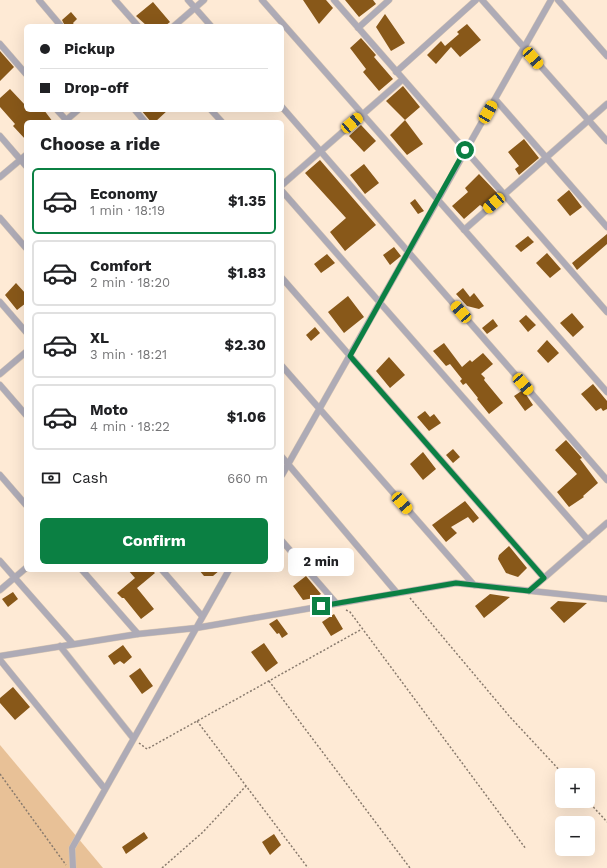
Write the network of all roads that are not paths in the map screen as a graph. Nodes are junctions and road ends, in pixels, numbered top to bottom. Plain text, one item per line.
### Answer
1 (39, 0) edge
2 (115, 0) edge
3 (188, 0) edge
4 (204, 0) edge
5 (262, 0) edge
6 (334, 0) edge
7 (389, 0) edge
8 (476, 0) edge
9 (482, 0) edge
10 (551, 0) edge
11 (558, 0) edge
12 (195, 8) junction
13 (59, 24) edge
14 (136, 24) edge
15 (176, 24) edge
16 (209, 24) edge
17 (283, 24) edge
18 (284, 25) edge
19 (358, 28) junction
20 (0, 44) edge
21 (524, 48) junction
22 (607, 56) edge
23 (24, 72) edge
24 (396, 72) junction
25 (403, 79) junction
26 (495, 99) junction
27 (607, 104) edge
28 (284, 109) edge
29 (76, 112) edge
30 (137, 112) edge
31 (213, 112) edge
32 (362, 114) junction
33 (67, 120) edge
34 (143, 120) edge
35 (220, 120) edge
36 (589, 120) junction
37 (0, 136) edge
38 (607, 141) edge
39 (465, 150) junction
40 (320, 151) junction
41 (24, 157) edge
42 (546, 157) junction
43 (21, 160) junction
44 (24, 164) edge
45 (0, 177) edge
46 (284, 183) edge
47 (284, 193) edge
48 (504, 194) junction
49 (438, 200) junction
50 (0, 218) edge
51 (607, 227) edge
52 (464, 230) junction
53 (24, 246) edge
54 (409, 252) junction
55 (284, 280) edge
56 (0, 302) edge
57 (380, 302) junction
58 (607, 312) edge
59 (24, 330) edge
60 (24, 354) edge
61 (350, 356) junction
62 (284, 368) edge
63 (0, 374) edge
64 (0, 385) edge
65 (607, 392) edge
66 (320, 409) junction
67 (24, 412) edge
68 (284, 459) edge
69 (288, 464) junction
70 (284, 471) edge
71 (0, 475) edge
72 (607, 480) edge
73 (24, 504) edge
74 (607, 523) edge
75 (588, 540) junction
76 (284, 543) edge
77 (0, 561) edge
78 (24, 570) edge
79 (84, 572) edge
80 (164, 572) edge
81 (227, 572) edge
82 (14, 578) junction
83 (544, 578) junction
84 (474, 585) junction
85 (0, 590) edge
86 (529, 591) junction
87 (397, 593) junction
88 (607, 600) edge
89 (336, 603) junction
90 (202, 616) junction
91 (196, 628) junction
92 (138, 634) junction
93 (73, 644) junction
94 (60, 646) junction
95 (0, 656) edge
96 (0, 660) edge
97 (133, 738) junction
98 (105, 788) junction
99 (73, 868) edge

1 - 13 street
2 - 14 street
3 - 12 street
4 - 12 street
5 - 17 street
6 - 19 street
7 - 19 street
8 - 24 street
9 - 21 street
10 - 21 street
11 - 22 street
12 - 15 street
12 - 16 street
18 - 32 street
19 - 24 street
20 - 23 street
21 - 26 street
21 - 36 street
24 - 25 street
25 - 32 street
25 - 39 street
26 - 39 street
26 - 42 street
27 - 36 street
28 - 40 street
29 - 33 street
30 - 34 street
31 - 35 street
32 - 40 street
32 - 49 street
36 - 38 street
36 - 42 street
37 - 43 street
39 - 48 street
39 - 49 street
40 - 46 street
40 - 54 street
41 - 43 street
42 - 48 street
42 - 51 street
43 - 44 street
43 - 45 street
47 - 57 street
48 - 52 street
48 - 58 street
49 - 52 street
49 - 54 street
50 - 53 street
52 - 65 street
54 - 57 street
54 - 72 street
55 - 61 street
56 - 59 street
57 - 61 street
57 - 75 street
60 - 63 street
61 - 66 street
61 - 83 street
62 - 66 street
64 - 67 street
66 - 69 street
66 - 84 street
68 - 69 street
69 - 70 street
69 - 87 street
71 - 73 street
74 - 75 street
75 - 83 street
76 - 89 street
77 - 82 street
78 - 82 street
79 - 92 street
80 - 90 street
81 - 90 street
82 - 85 street
82 - 93 street
83 - 86 street
84 - 86 street
84 - 87 street
86 - 88 street
87 - 89 street
89 - 91 street
90 - 91 street
91 - 92 street
91 - 97 street
92 - 93 street
93 - 94 street
94 - 95 street
94 - 97 street
96 - 98 street
97 - 98 street
98 - 99 street

